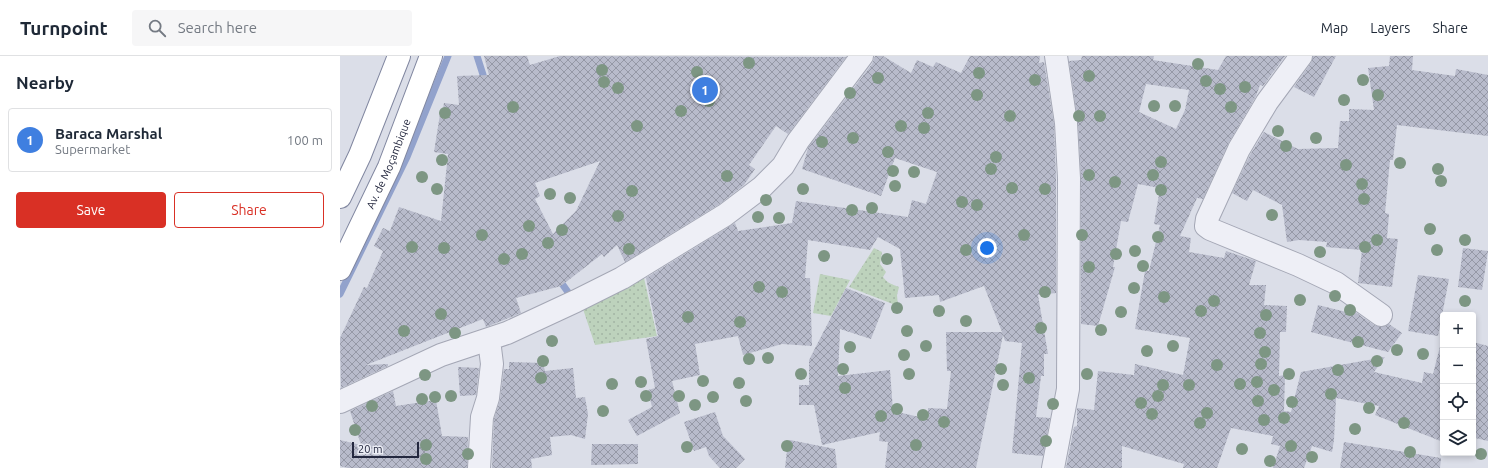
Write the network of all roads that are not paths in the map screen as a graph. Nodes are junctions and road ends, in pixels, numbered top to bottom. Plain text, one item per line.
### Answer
1 (399, 56) edge
2 (431, 56) edge
3 (862, 56) edge
4 (1056, 56) edge
5 (1300, 56) edge
6 (340, 197) edge
7 (340, 269) edge
8 (1381, 315) dead end
9 (489, 340) junction
10 (340, 402) edge
11 (479, 468) edge
12 (1053, 468) edge

1 - 6 highway
2 - 7 highway, Av. de Moçambique
3 - 9 street
4 - 12 street
5 - 8 street
9 - 10 street
9 - 11 street

